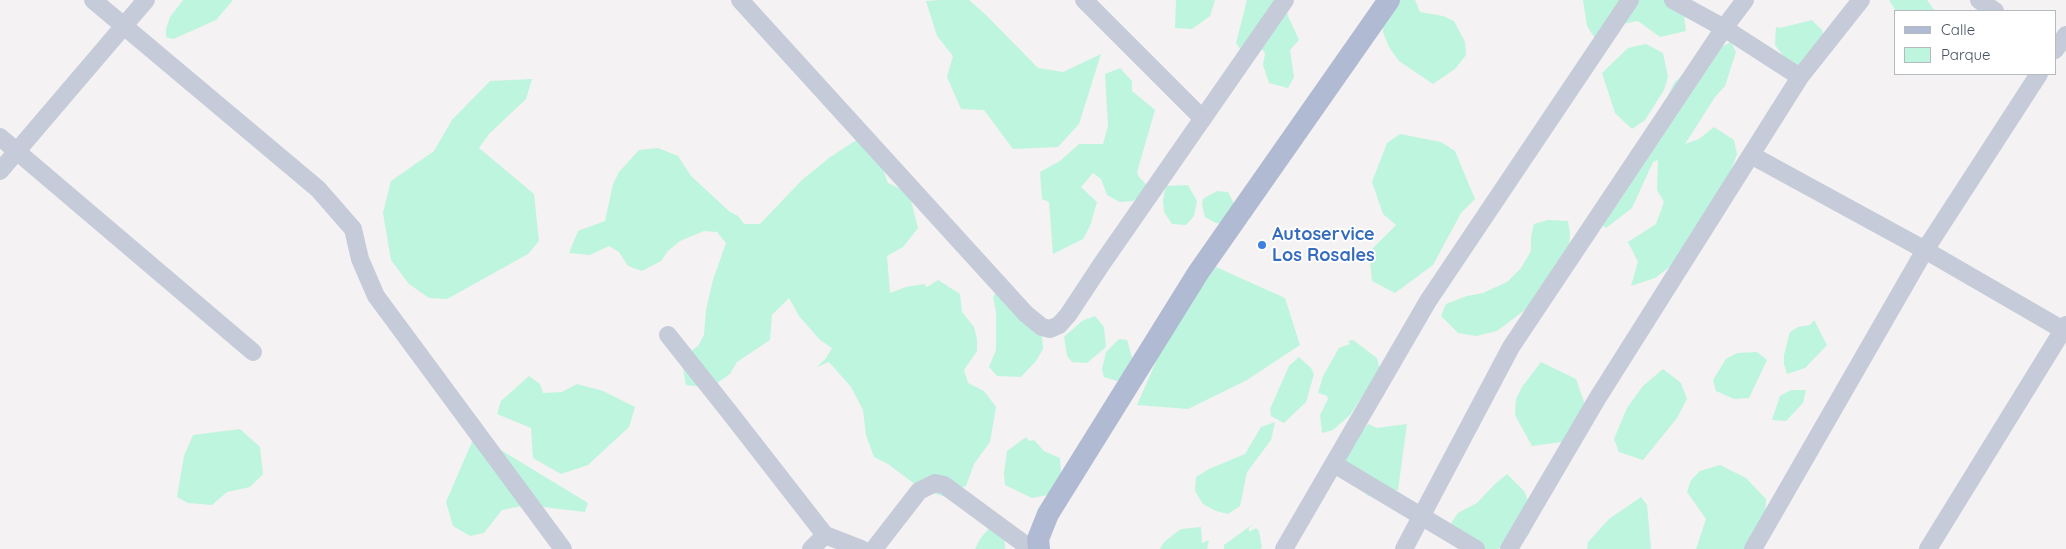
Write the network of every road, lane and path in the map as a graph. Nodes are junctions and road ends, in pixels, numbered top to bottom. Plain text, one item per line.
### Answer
1 (93, 0) edge
2 (146, 0) edge
3 (740, 0) edge
4 (1084, 0) edge
5 (1285, 0) edge
6 (1389, 0) edge
7 (1630, 0) edge
8 (1673, 0) edge
9 (1745, 0) edge
10 (1861, 0) edge
11 (1979, 0) edge
12 (1994, 10) edge
13 (124, 26) junction
14 (1724, 28) junction
15 (2066, 35) edge
16 (2056, 50) edge
17 (2038, 75) edge
18 (1800, 77) junction
19 (1203, 119) junction
20 (0, 137) edge
21 (16, 152) junction
22 (1751, 156) junction
23 (0, 171) edge
24 (1925, 250) junction
25 (2064, 328) edge
26 (668, 335) dead end
27 (253, 352) dead end
28 (1334, 464) junction
29 (1422, 517) junction
30 (825, 535) junction
31 (563, 549) edge
32 (811, 549) edge
33 (861, 549) edge
34 (874, 549) edge
35 (1031, 549) edge
36 (1039, 549) edge
37 (1284, 549) edge
38 (1404, 549) edge
39 (1476, 549) edge
40 (1509, 549) edge
41 (1753, 549) edge
42 (1928, 549) edge

1 - 13 street
2 - 13 street
3 - 19 street
4 - 19 street
5 - 19 street
6 - 36 main road
7 - 28 street
8 - 14 street
9 - 14 street
10 - 18 street
11 - 12 street
13 - 21 street
13 - 31 street
14 - 18 street
14 - 29 street
15 - 16 street
17 - 24 street
18 - 22 street
20 - 21 street
21 - 23 street
21 - 27 street
22 - 24 street
22 - 40 street
24 - 25 street
24 - 41 street
25 - 42 street
26 - 30 street
28 - 29 street
28 - 37 street
29 - 38 street
29 - 39 street
30 - 32 street
30 - 33 street
34 - 35 street

